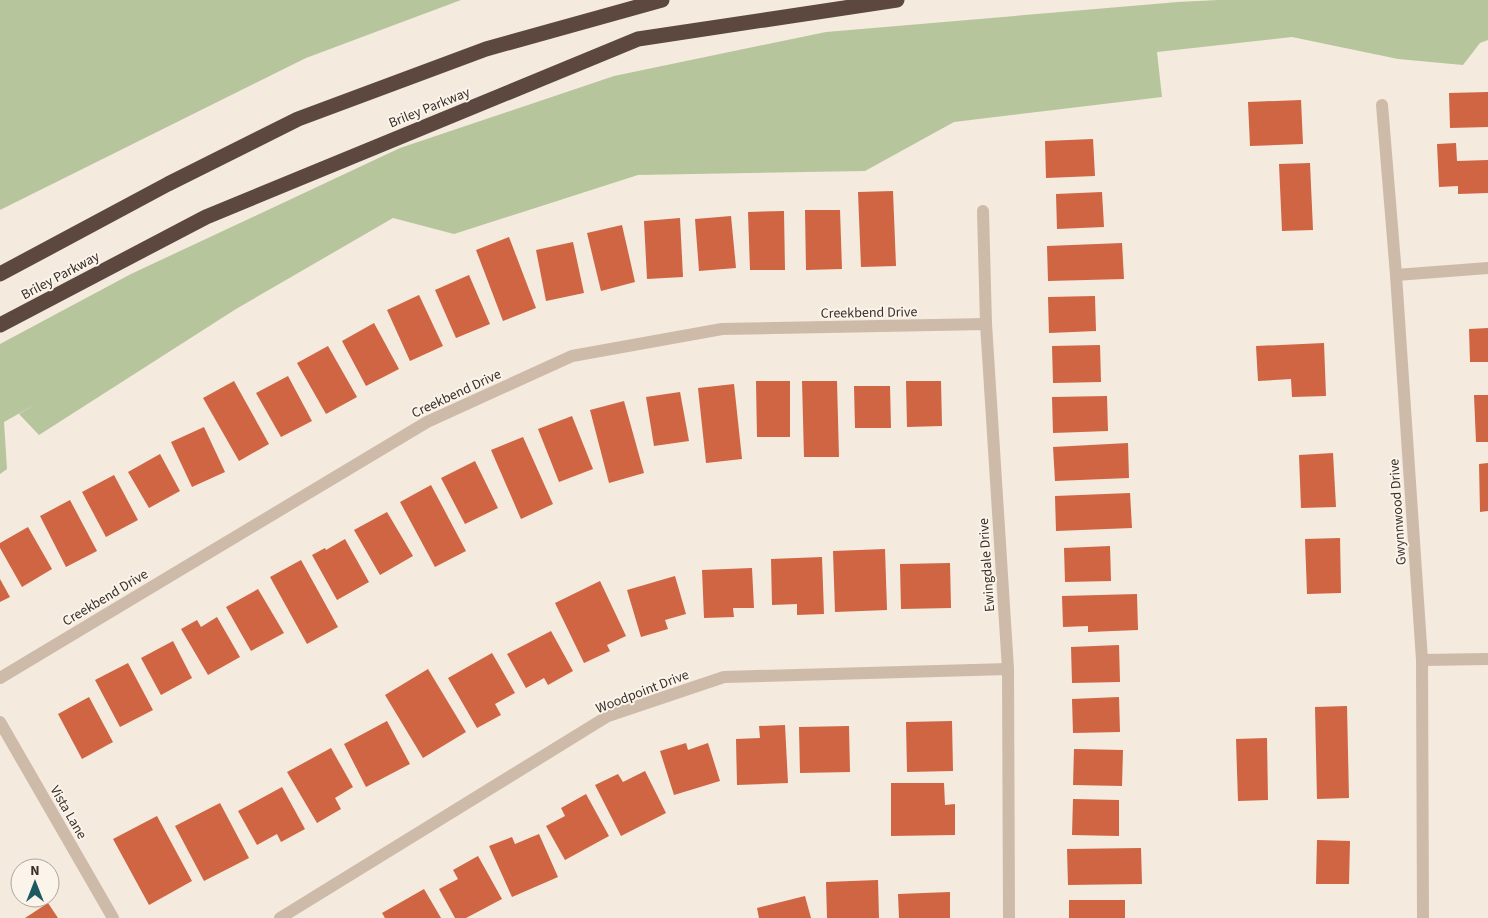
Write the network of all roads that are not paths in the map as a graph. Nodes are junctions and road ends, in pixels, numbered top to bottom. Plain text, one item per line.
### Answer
1 (662, 0) edge
2 (897, 0) edge
3 (1382, 105) dead end
4 (983, 211) dead end
5 (1488, 268) edge
6 (0, 274) edge
7 (1396, 275) junction
8 (986, 324) junction
9 (0, 325) edge
10 (1488, 658) edge
11 (1422, 660) junction
12 (1008, 669) junction
13 (0, 678) edge
14 (0, 722) edge
15 (113, 918) edge
16 (280, 918) edge
17 (1009, 918) edge
18 (1423, 918) edge

1 - 6 highway
2 - 9 highway, Briley Parkway
3 - 7 street, Gwynnwood Drive
4 - 8 street, Ewingdale Drive
5 - 7 street
7 - 11 street, Gwynnwood Drive
8 - 12 street, Ewingdale Drive
8 - 13 street, Creekbend Drive
10 - 11 street
11 - 18 street, Gwynnwood Drive
12 - 16 street, Woodpoint Drive
12 - 17 street, Ewingdale Drive
14 - 15 street, Vista Lane

